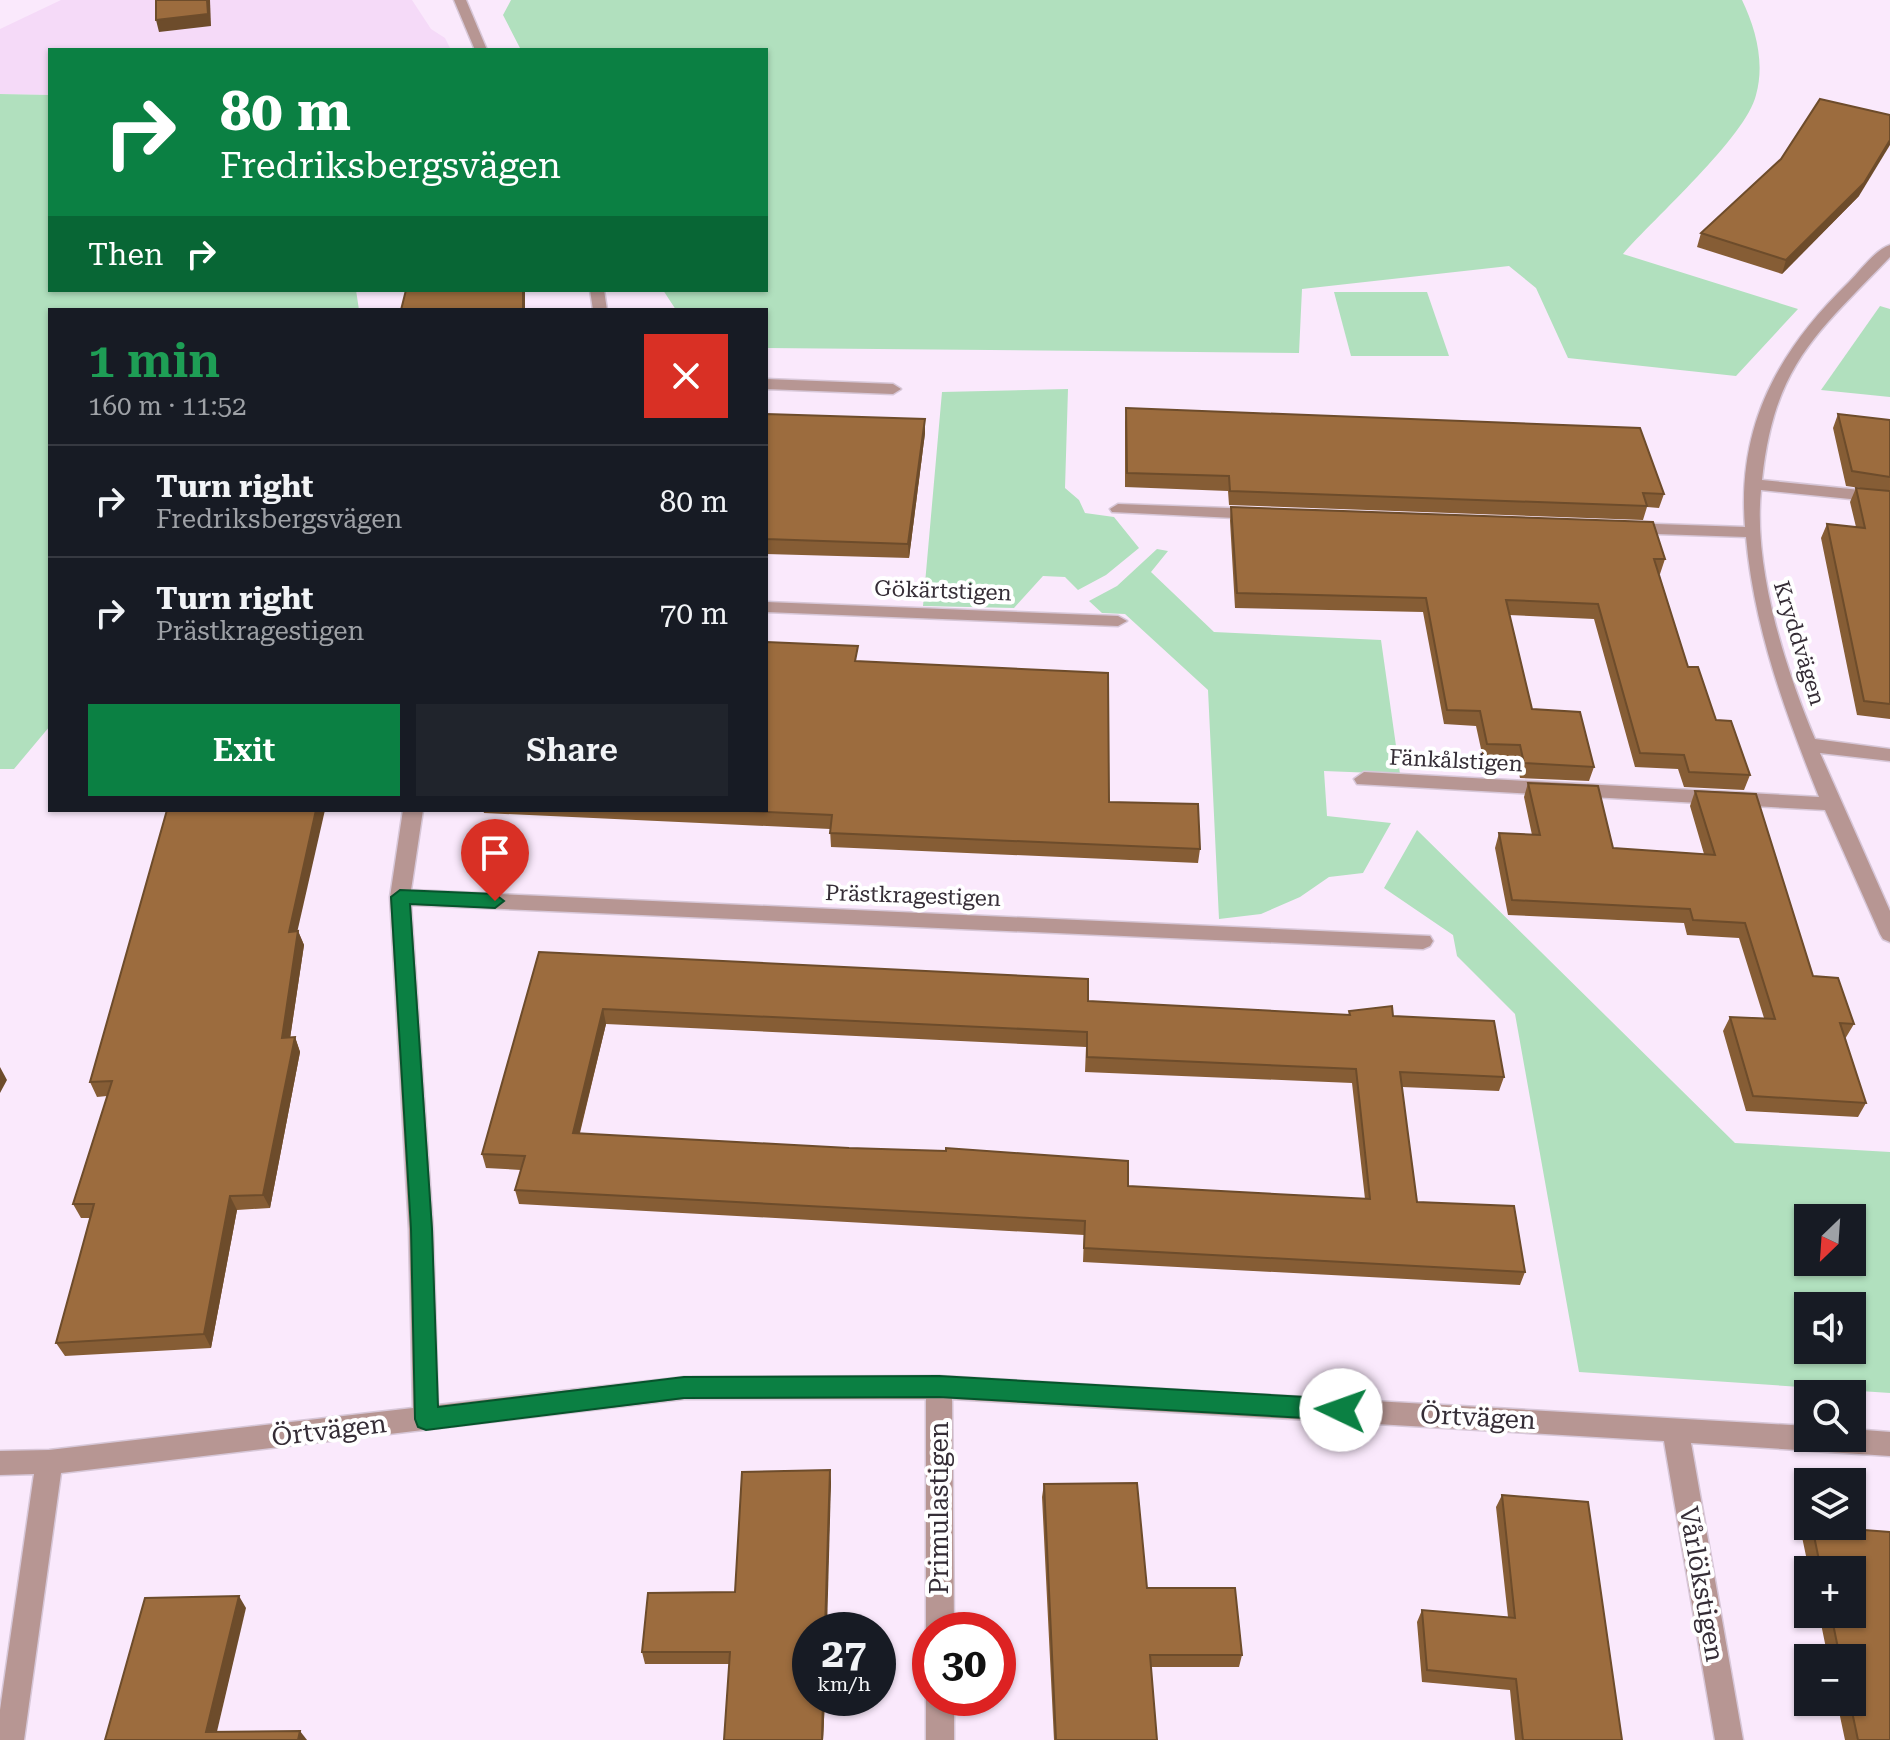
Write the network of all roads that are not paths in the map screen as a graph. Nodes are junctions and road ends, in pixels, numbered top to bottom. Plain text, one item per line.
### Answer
1 (460, 0) edge
2 (480, 48) edge
3 (1890, 249) edge
4 (768, 384) edge
5 (893, 389) dead end
6 (1753, 484) junction
7 (1890, 498) edge
8 (1118, 509) dead end
9 (1276, 515) edge
10 (1608, 527) edge
11 (1751, 532) junction
12 (768, 607) edge
13 (1118, 621) dead end
14 (1809, 745) junction
15 (1890, 755) edge
16 (1364, 779) dead end
17 (1832, 804) junction
18 (413, 812) edge
19 (400, 897) junction
20 (1890, 934) edge
21 (1423, 941) dead end
22 (939, 1387) junction
23 (426, 1419) junction
24 (1675, 1428) junction
25 (1794, 1437) edge
26 (1866, 1442) edge
27 (1890, 1444) edge
28 (49, 1462) junction
29 (0, 1463) edge
30 (940, 1612) edge
31 (940, 1716) edge
32 (10, 1740) edge
33 (940, 1740) edge
34 (1729, 1740) edge

1 - 2 street
3 - 6 street, Kryddvägen
4 - 5 street
6 - 7 street
6 - 11 street, Kryddvägen
8 - 9 street
10 - 11 street
11 - 14 street, Kryddvägen
12 - 13 street, Gökärtstigen
14 - 15 street
14 - 17 street, Kryddvägen
16 - 17 street, Fänkålstigen
17 - 20 street, Kryddvägen
18 - 19 street
19 - 21 street, Prästkragestigen
19 - 23 street
22 - 23 street, Örtvägen
22 - 24 street, Örtvägen
22 - 30 street, Primulastigen
23 - 28 street, Örtvägen
24 - 25 street, Örtvägen
24 - 34 street, Vårlökstigen
26 - 27 street, Örtvägen
28 - 29 street, Örtvägen
28 - 32 street
31 - 33 street

